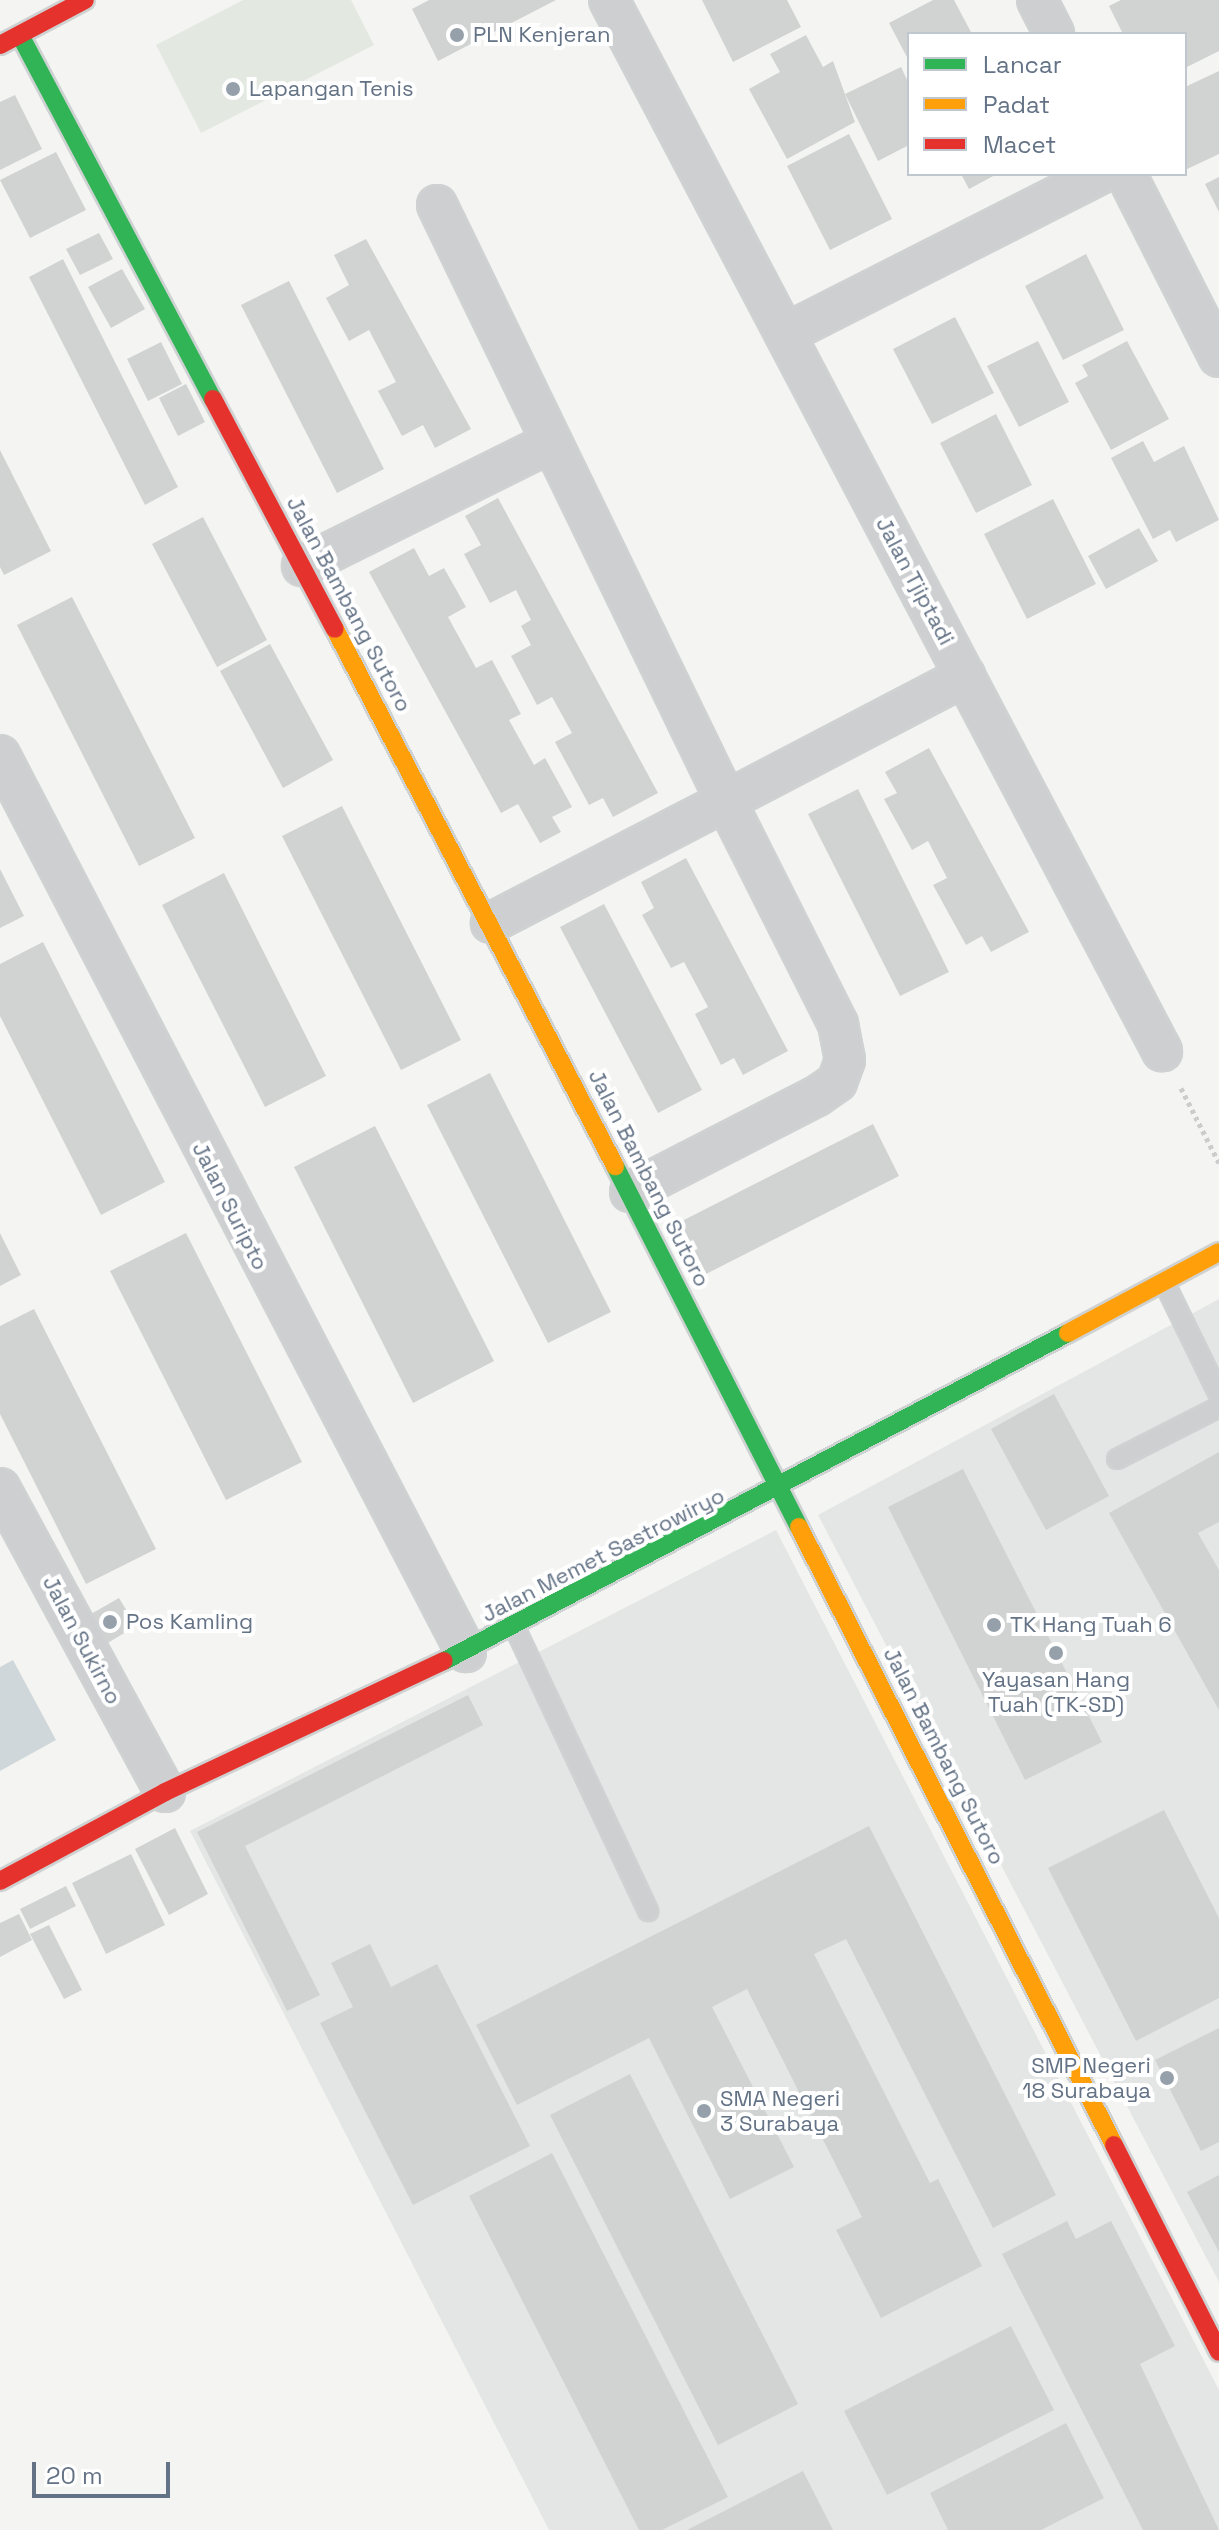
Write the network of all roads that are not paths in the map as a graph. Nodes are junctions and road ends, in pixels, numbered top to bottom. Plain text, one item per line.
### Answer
1 (85, 0) edge
2 (609, 0) edge
3 (1037, 0) edge
4 (1053, 32) edge
5 (20, 35) junction
6 (0, 45) edge
7 (1096, 176) edge
8 (1127, 176) edge
9 (437, 205) dead end
10 (785, 334) junction
11 (1219, 357) edge
12 (548, 444) junction
13 (302, 566) junction
14 (965, 676) junction
15 (0, 755) edge
16 (726, 801) junction
17 (491, 923) junction
18 (1162, 1051) road end
19 (630, 1192) junction
20 (1219, 1252) edge
21 (1164, 1282) junction
22 (1219, 1395) edge
23 (1219, 1407) edge
24 (1117, 1459) dead end
25 (0, 1488) edge
26 (783, 1489) junction
27 (515, 1628) junction
28 (466, 1652) junction
29 (165, 1792) junction
30 (0, 1881) edge
31 (648, 1911) dead end
32 (1219, 2352) edge

1 - 5 street
2 - 10 street, Jalan Tjiptadi
3 - 4 street
5 - 6 street
5 - 13 street, Jalan Bambang Sutoro
7 - 10 street
8 - 11 street
9 - 12 street
10 - 14 street, Jalan Tjiptadi
12 - 13 street
12 - 16 street
13 - 17 street, Jalan Bambang Sutoro
14 - 16 street
14 - 18 street, Jalan Tjiptadi
15 - 28 street, Jalan Suripto
16 - 17 street
16 - 19 street
17 - 19 street, Jalan Bambang Sutoro
19 - 26 street, Jalan Bambang Sutoro
20 - 21 street, Jalan Memet Sastrowiryo
21 - 22 lane
21 - 26 street, Jalan Memet Sastrowiryo
23 - 24 lane
25 - 29 street, Jalan Sukirno
26 - 27 street, Jalan Memet Sastrowiryo
26 - 32 street, Jalan Bambang Sutoro
27 - 28 street, Jalan Memet Sastrowiryo
27 - 31 lane
28 - 29 street, Jalan Memet Sastrowiryo
29 - 30 street, Jalan Memet Sastrowiryo

